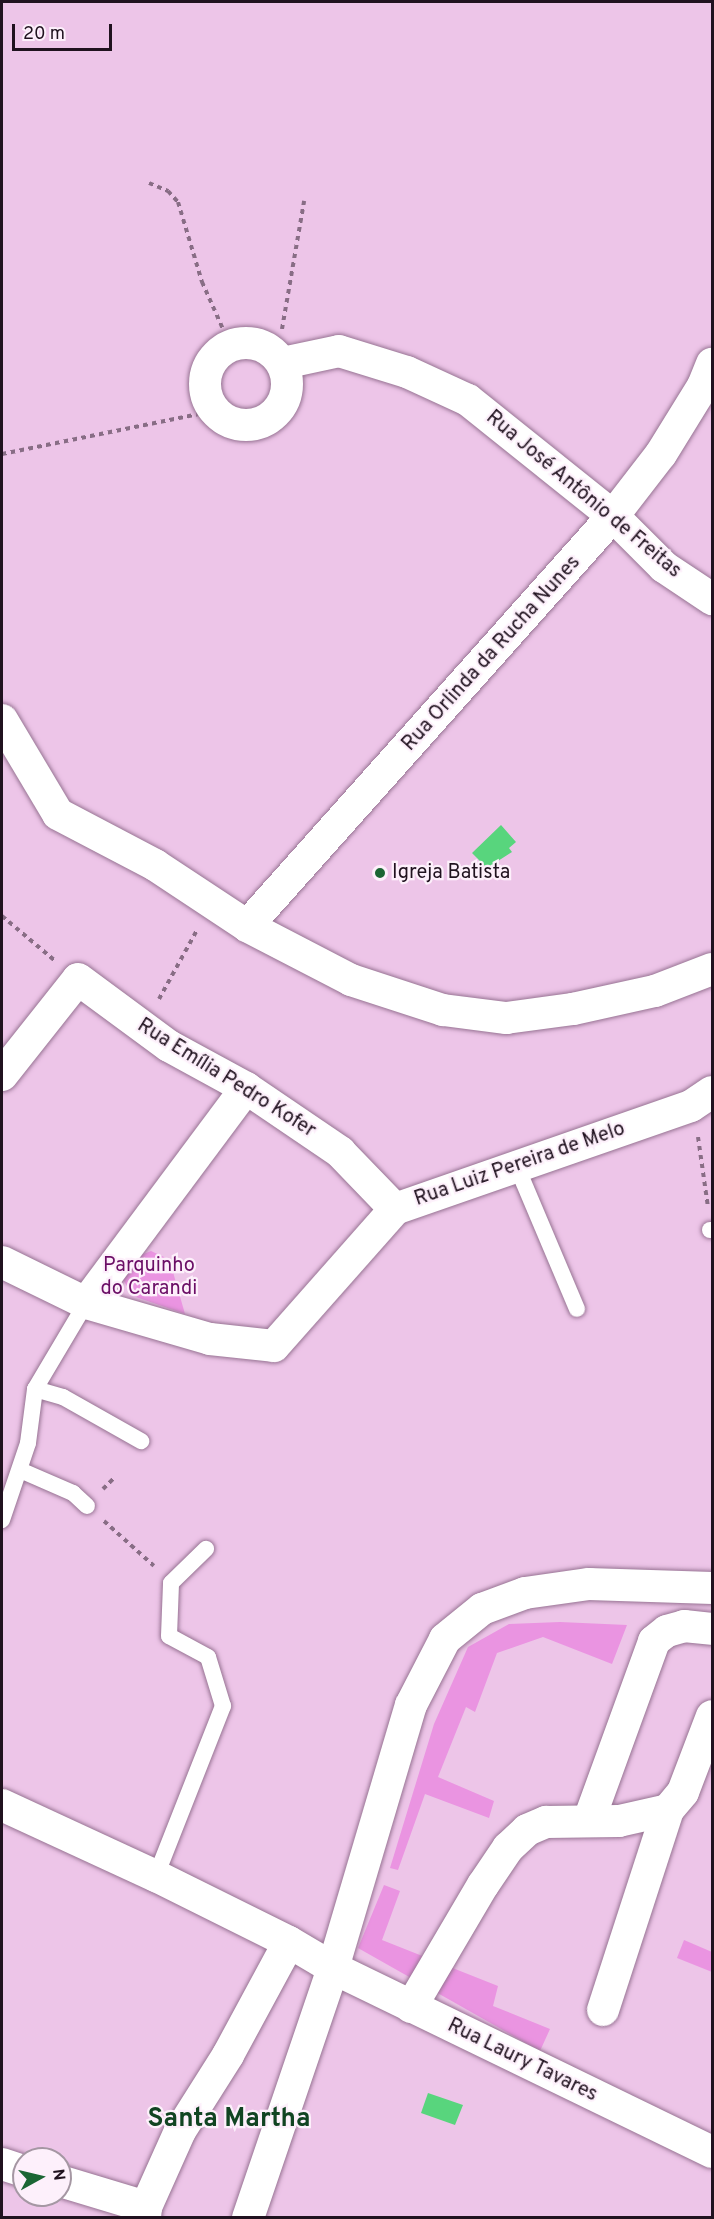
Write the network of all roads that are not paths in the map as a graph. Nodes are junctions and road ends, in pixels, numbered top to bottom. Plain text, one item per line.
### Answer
1 (280, 360) junction
2 (712, 364) edge
3 (613, 516) junction
4 (712, 599) edge
5 (2, 720) edge
6 (247, 926) junction
7 (712, 969) edge
8 (2, 1075) edge
9 (246, 1088) junction
10 (702, 1099) edge
11 (517, 1167) junction
12 (395, 1209) junction
13 (2, 1262) edge
14 (86, 1303) junction
15 (578, 1310) dead end
16 (35, 1389) junction
17 (141, 1441) dead end
18 (20, 1470) junction
19 (87, 1506) road end
20 (2, 1520) edge
21 (206, 1549) dead end
22 (712, 1588) edge
23 (712, 1629) edge
24 (712, 1716) edge
25 (2, 1805) edge
26 (668, 1810) junction
27 (589, 1820) junction
28 (156, 1876) junction
29 (289, 1942) junction
30 (333, 1968) junction
31 (411, 2007) junction
32 (603, 2010) dead end
33 (712, 2152) edge
34 (72, 2185) edge
35 (145, 2212) edge
36 (248, 2217) edge

1 - 1 street
1 - 3 street, Rua José Antônio de Freitas
2 - 3 street, Rua Orlinda da Rucha Nunes
3 - 4 street, Rua José Antônio de Freitas
3 - 6 street, Rua Orlinda da Rucha Nunes
5 - 6 street
6 - 7 street
8 - 9 street, Rua Emília Pedro Kofer
9 - 12 street, Rua Emília Pedro Kofer
9 - 14 street
10 - 11 street, Rua Luiz Pereira de Melo
11 - 12 street, Rua Luiz Pereira de Melo
11 - 15 lane
12 - 14 street, Rua Luiz Pereira de Melo
13 - 14 street, Rua Luiz Pereira de Melo
14 - 16 lane
16 - 17 lane
16 - 18 lane
18 - 19 lane
18 - 20 lane
21 - 28 lane
22 - 30 street
23 - 27 street
24 - 26 street
25 - 28 street, Rua Laury Tavares
26 - 27 street
26 - 32 street
27 - 31 street
28 - 29 street, Rua Laury Tavares
29 - 30 street, Rua Laury Tavares
29 - 35 street
30 - 31 street, Rua Laury Tavares
30 - 36 street
31 - 33 street, Rua Laury Tavares
34 - 35 street

